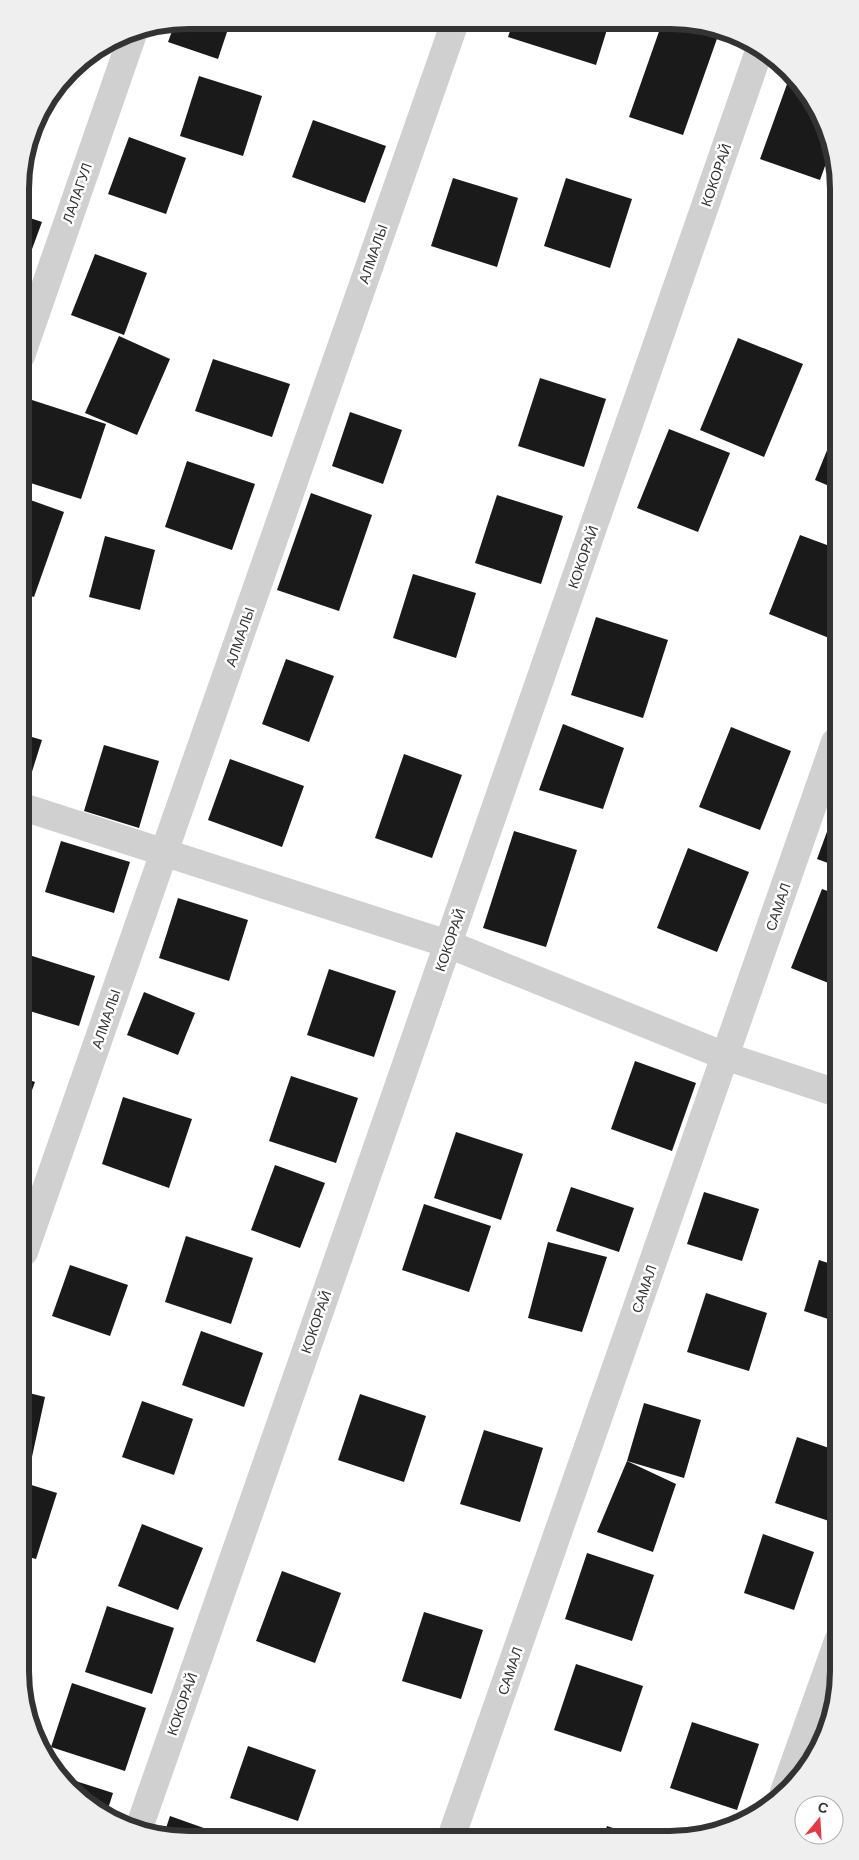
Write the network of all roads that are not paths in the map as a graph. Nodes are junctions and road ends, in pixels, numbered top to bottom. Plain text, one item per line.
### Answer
1 (453, 29) edge
2 (131, 40) edge
3 (758, 55) edge
4 (29, 333) edge
5 (830, 756) edge
6 (29, 809) edge
7 (164, 852) junction
8 (448, 944) junction
9 (725, 1056) junction
10 (830, 1091) edge
11 (29, 1238) edge
12 (830, 1663) edge
13 (789, 1778) edge
14 (141, 1824) edge
15 (453, 1831) edge

1 - 7 street, АЛМАЛЫ
2 - 4 street, ЛАЛАГУЛ
3 - 8 street, КОКОРАЙ
5 - 9 street, САМАЛ
6 - 7 street
7 - 8 street
7 - 11 street, АЛМАЛЫ
8 - 9 street
8 - 14 street, КОКОРАЙ
9 - 10 street
9 - 15 street, САМАЛ
12 - 13 street

